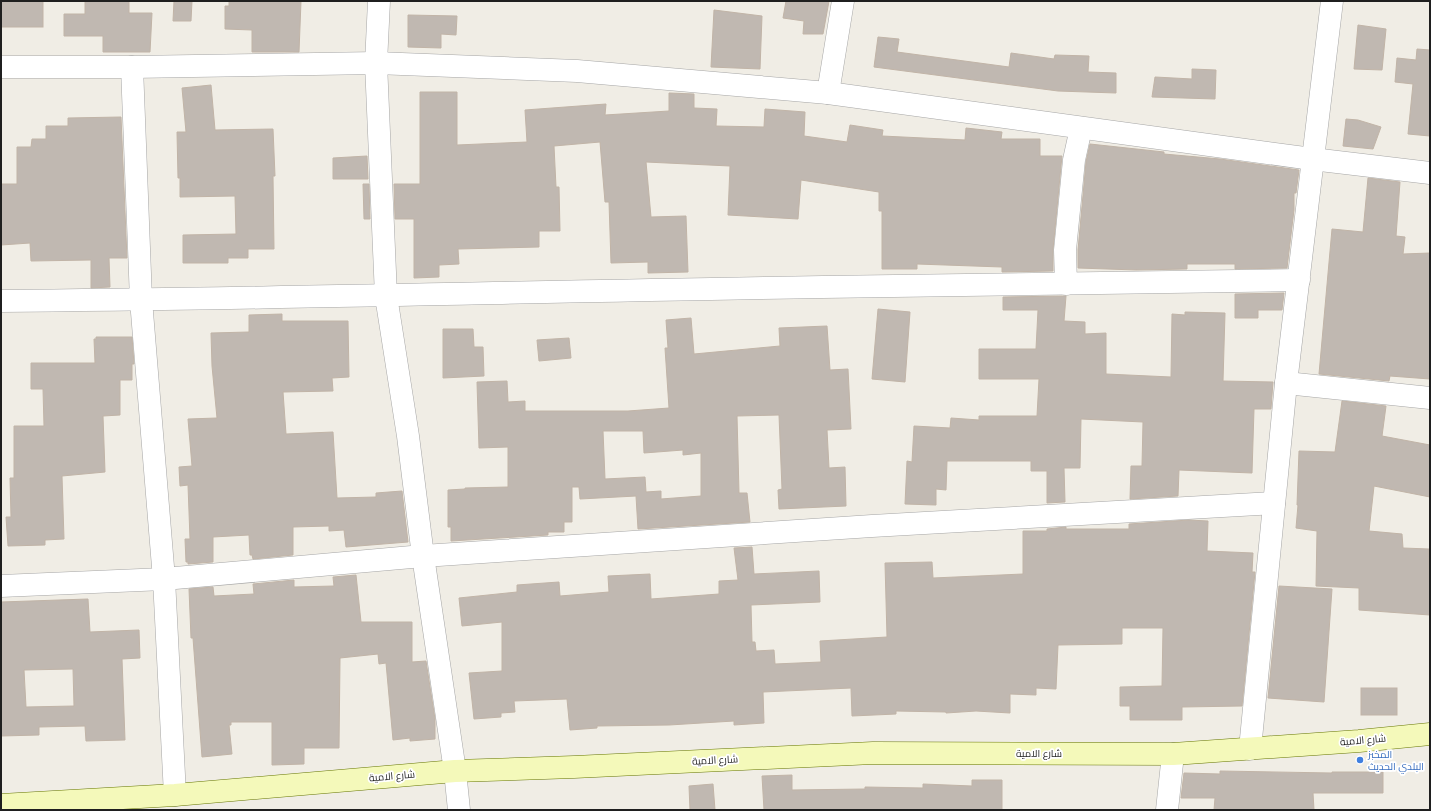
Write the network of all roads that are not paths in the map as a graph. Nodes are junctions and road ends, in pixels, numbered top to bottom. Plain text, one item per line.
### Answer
1 (379, 1) edge
2 (844, 1) edge
3 (1332, 1) edge
4 (376, 63) junction
5 (1, 67) edge
6 (132, 67) junction
7 (828, 93) junction
8 (1082, 128) junction
9 (1312, 160) junction
10 (1430, 173) edge
11 (1299, 280) junction
12 (1066, 284) junction
13 (386, 296) junction
14 (141, 300) junction
15 (1, 302) edge
16 (1286, 383) junction
17 (1430, 398) edge
18 (1274, 503) junction
19 (423, 556) junction
20 (164, 578) junction
21 (1, 586) edge
22 (1430, 734) edge
23 (1250, 748) junction
24 (1173, 754) junction
25 (455, 771) junction
26 (175, 795) junction
27 (1, 805) edge
28 (459, 810) edge
29 (1167, 810) edge

1 - 4 street
2 - 7 street
3 - 9 street
4 - 6 street
4 - 7 street
4 - 13 street
5 - 6 street
6 - 14 street
7 - 8 street
8 - 9 street
8 - 12 street
9 - 10 street
9 - 11 street
11 - 12 street
11 - 16 street
12 - 13 street
13 - 14 street
13 - 19 street
14 - 15 street
14 - 20 street
16 - 17 street
16 - 18 street
18 - 19 street
18 - 23 street
19 - 20 street
19 - 25 street
20 - 21 street
20 - 26 street
22 - 23 street, شارع الامية
23 - 24 street, شارع الامية
24 - 25 street, شارع الامية
24 - 29 street
25 - 26 street, شارع الامية
25 - 28 street
26 - 27 street, شارع الامية

